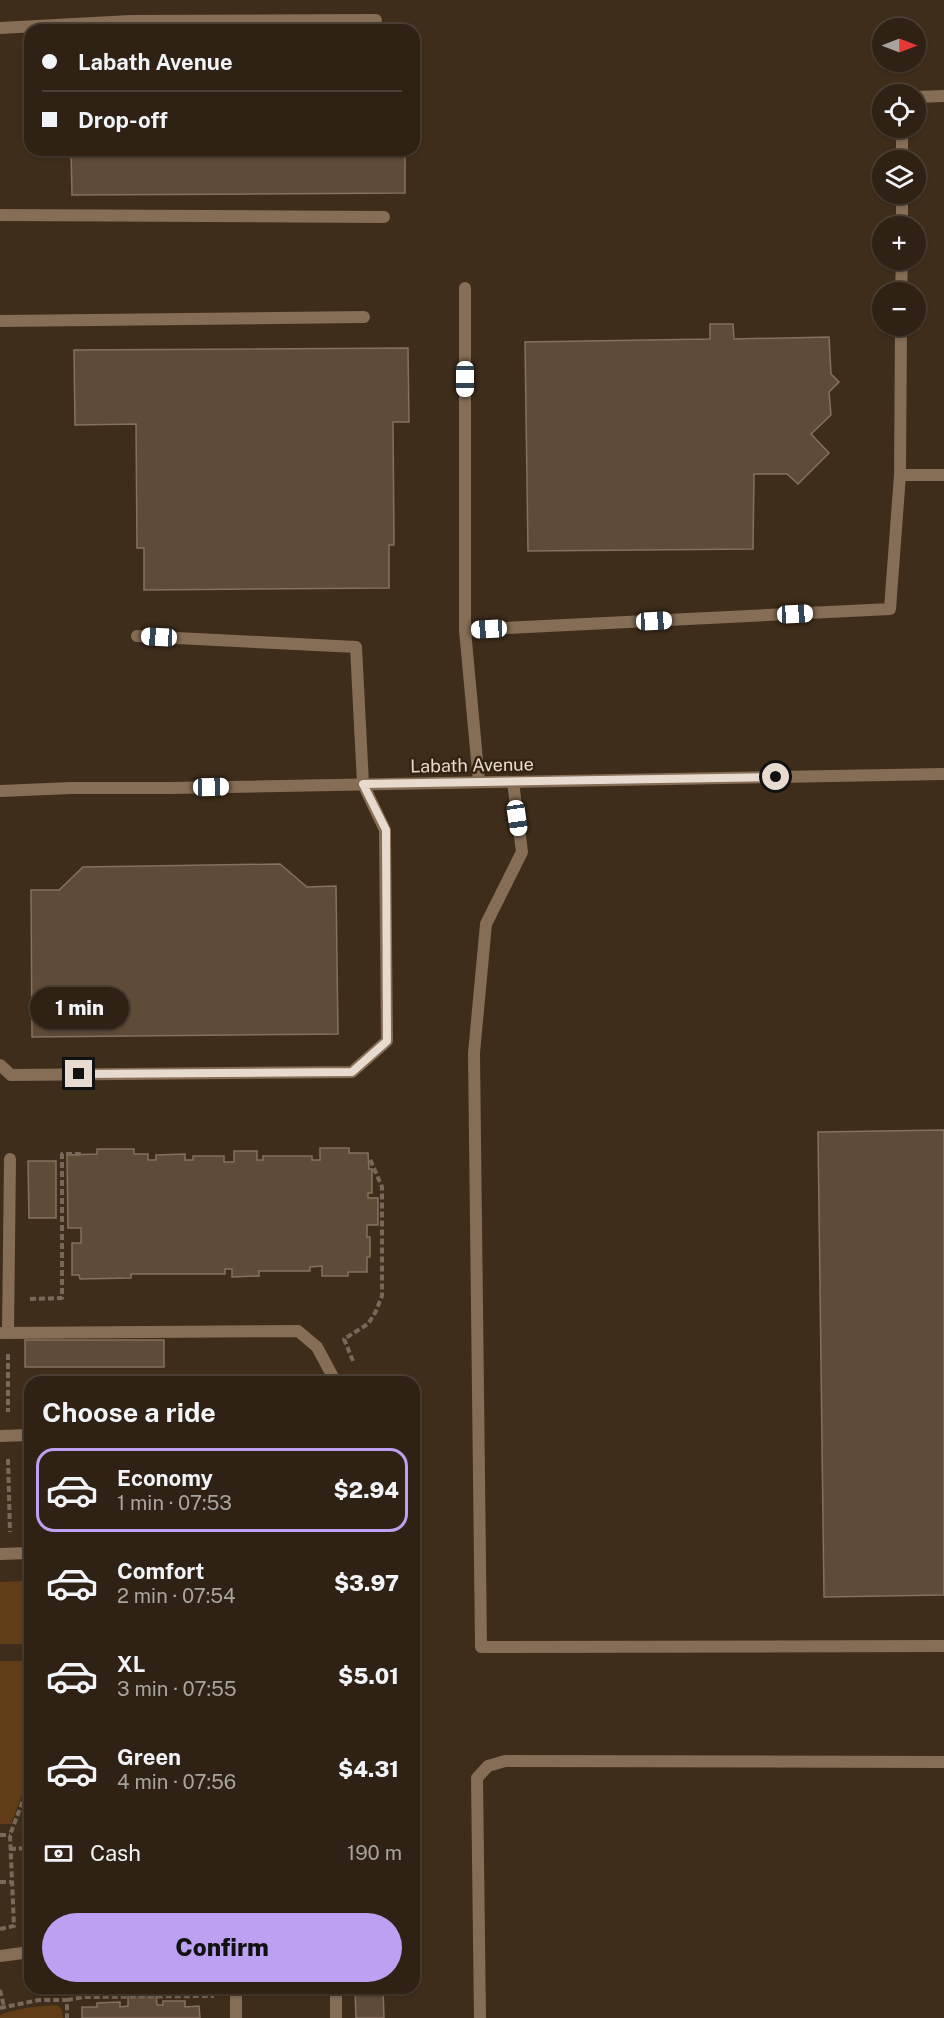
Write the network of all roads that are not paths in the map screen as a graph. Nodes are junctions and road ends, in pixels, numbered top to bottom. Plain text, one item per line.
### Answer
1 (376, 20) dead end
2 (74, 24) edge
3 (24, 27) edge
4 (0, 28) edge
5 (944, 96) edge
6 (926, 97) edge
7 (0, 215) edge
8 (384, 217) dead end
9 (465, 288) dead end
10 (364, 317) dead end
11 (0, 321) edge
12 (901, 336) edge
13 (900, 475) junction
14 (944, 475) edge
15 (465, 630) junction
16 (137, 636) dead end
17 (944, 774) edge
18 (479, 782) junction
19 (513, 782) junction
20 (363, 784) junction
21 (0, 791) edge
22 (0, 1065) edge
23 (10, 1159) dead end
24 (4, 1333) edge
25 (332, 1376) edge
26 (0, 1436) edge
27 (24, 1436) edge
28 (0, 1554) edge
29 (24, 1554) edge
30 (944, 1646) edge
31 (944, 1762) edge
32 (24, 1953) edge
33 (0, 1956) edge
34 (236, 1994) edge
35 (336, 1994) edge
36 (236, 2018) edge
37 (336, 2018) edge
38 (480, 2018) edge

1 - 2 street
3 - 4 street
5 - 6 street
7 - 8 street
9 - 15 street
10 - 11 street
12 - 13 street
13 - 14 street
13 - 15 street
15 - 18 street
16 - 20 street
17 - 19 street, Labath Avenue
18 - 19 street, Labath Avenue
18 - 20 street, Labath Avenue
19 - 30 street
20 - 21 street, Labath Avenue
20 - 22 street
23 - 24 street
24 - 25 street
26 - 27 street
28 - 29 street
31 - 38 street
32 - 33 street
34 - 36 street
35 - 37 street

